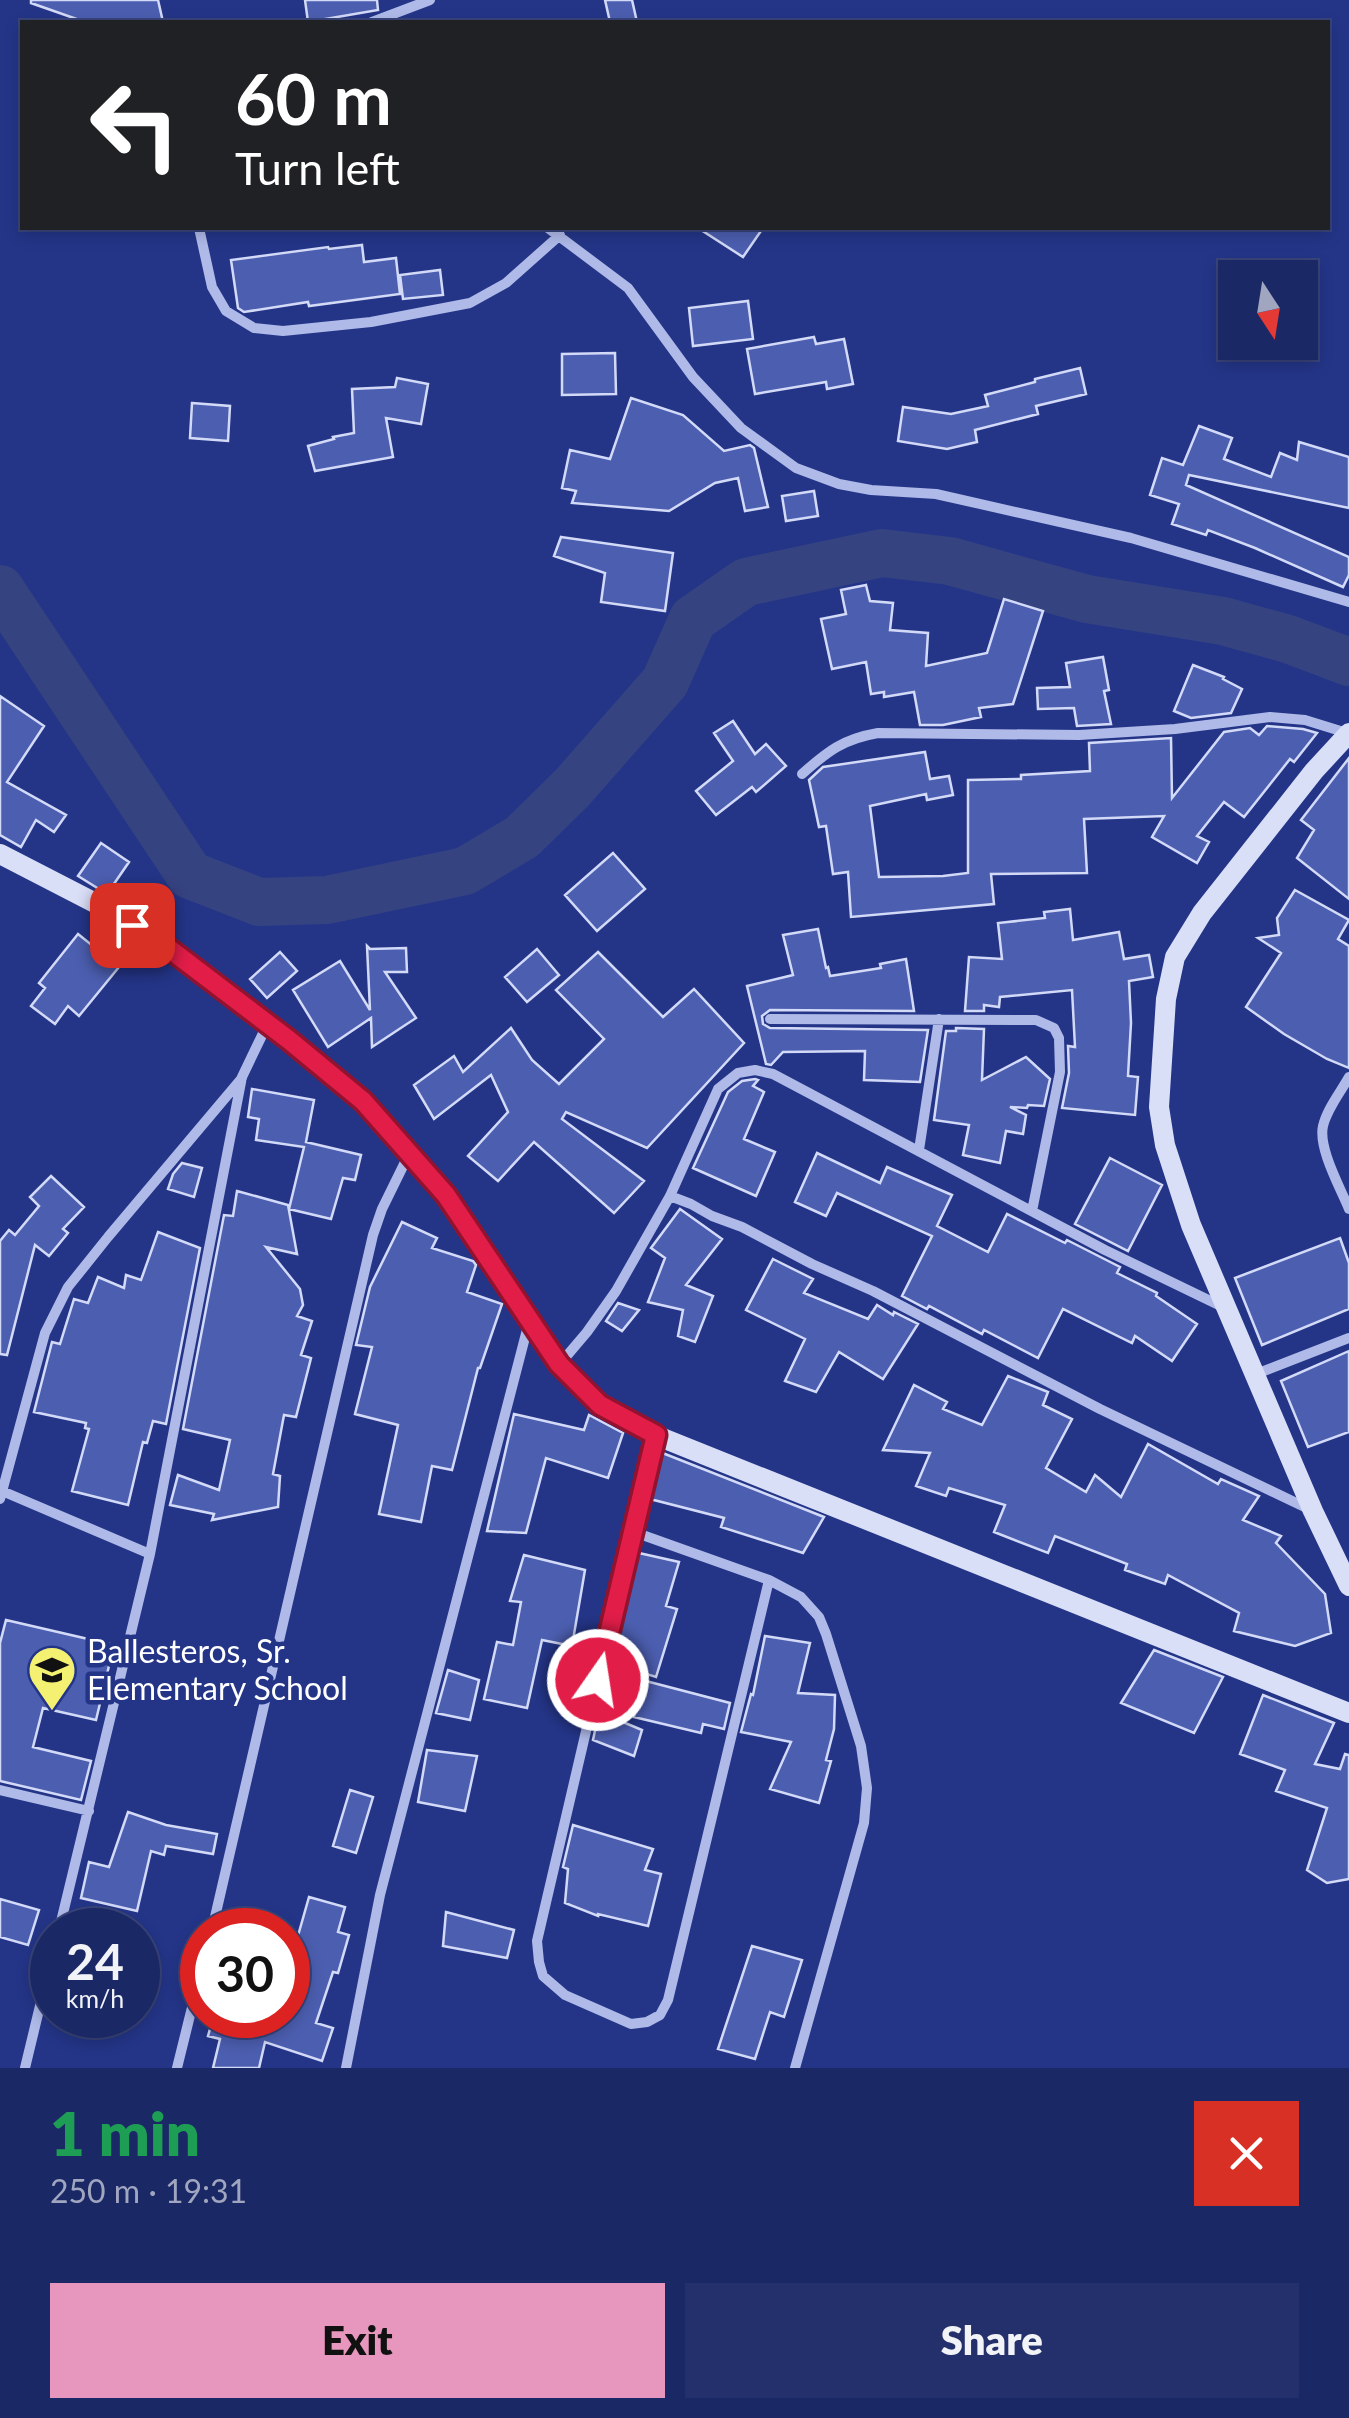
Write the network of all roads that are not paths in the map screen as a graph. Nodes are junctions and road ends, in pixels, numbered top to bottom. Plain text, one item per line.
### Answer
1 (430, 0) edge
2 (377, 20) edge
3 (199, 230) edge
4 (551, 230) edge
5 (560, 235) junction
6 (1349, 602) edge
7 (1349, 733) edge
8 (802, 774) dead end
9 (0, 854) edge
10 (939, 1019) junction
11 (770, 1020) dead end
12 (267, 1025) junction
13 (1349, 1077) edge
14 (242, 1078) junction
15 (919, 1150) junction
16 (410, 1154) junction
17 (670, 1196) junction
18 (1349, 1209) edge
19 (1032, 1211) junction
20 (1226, 1309) junction
21 (529, 1322) junction
22 (1349, 1338) edge
23 (559, 1364) junction
24 (1256, 1374) junction
25 (656, 1435) junction
26 (1, 1495) edge
27 (1313, 1512) junction
28 (634, 1532) junction
29 (150, 1554) junction
30 (1343, 1561) edge
31 (769, 1580) junction
32 (1349, 1586) edge
33 (1349, 1713) edge
34 (0, 1790) edge
35 (89, 1811) junction
36 (65, 1908) edge
37 (217, 1908) edge
38 (32, 2038) edge
39 (184, 2038) edge
40 (25, 2068) edge
41 (177, 2068) edge
42 (346, 2068) edge
43 (795, 2068) edge

1 - 2 street
3 - 5 street
4 - 5 street
5 - 6 street
7 - 8 street
7 - 20 street
9 - 12 street
10 - 11 street
10 - 15 street
10 - 19 street
12 - 14 street
12 - 16 street
13 - 18 street
14 - 26 street
14 - 29 street
15 - 17 street
15 - 19 street
16 - 21 street
16 - 37 street
17 - 23 street
17 - 27 street
19 - 20 street
20 - 24 street
21 - 23 street
21 - 42 street
22 - 24 street
23 - 25 street
24 - 27 street
25 - 28 street
25 - 33 street
26 - 29 street
27 - 30 street
28 - 31 street
28 - 31 street
29 - 35 street
30 - 32 street
31 - 43 street
34 - 35 street
35 - 36 street
38 - 40 street
39 - 41 street

